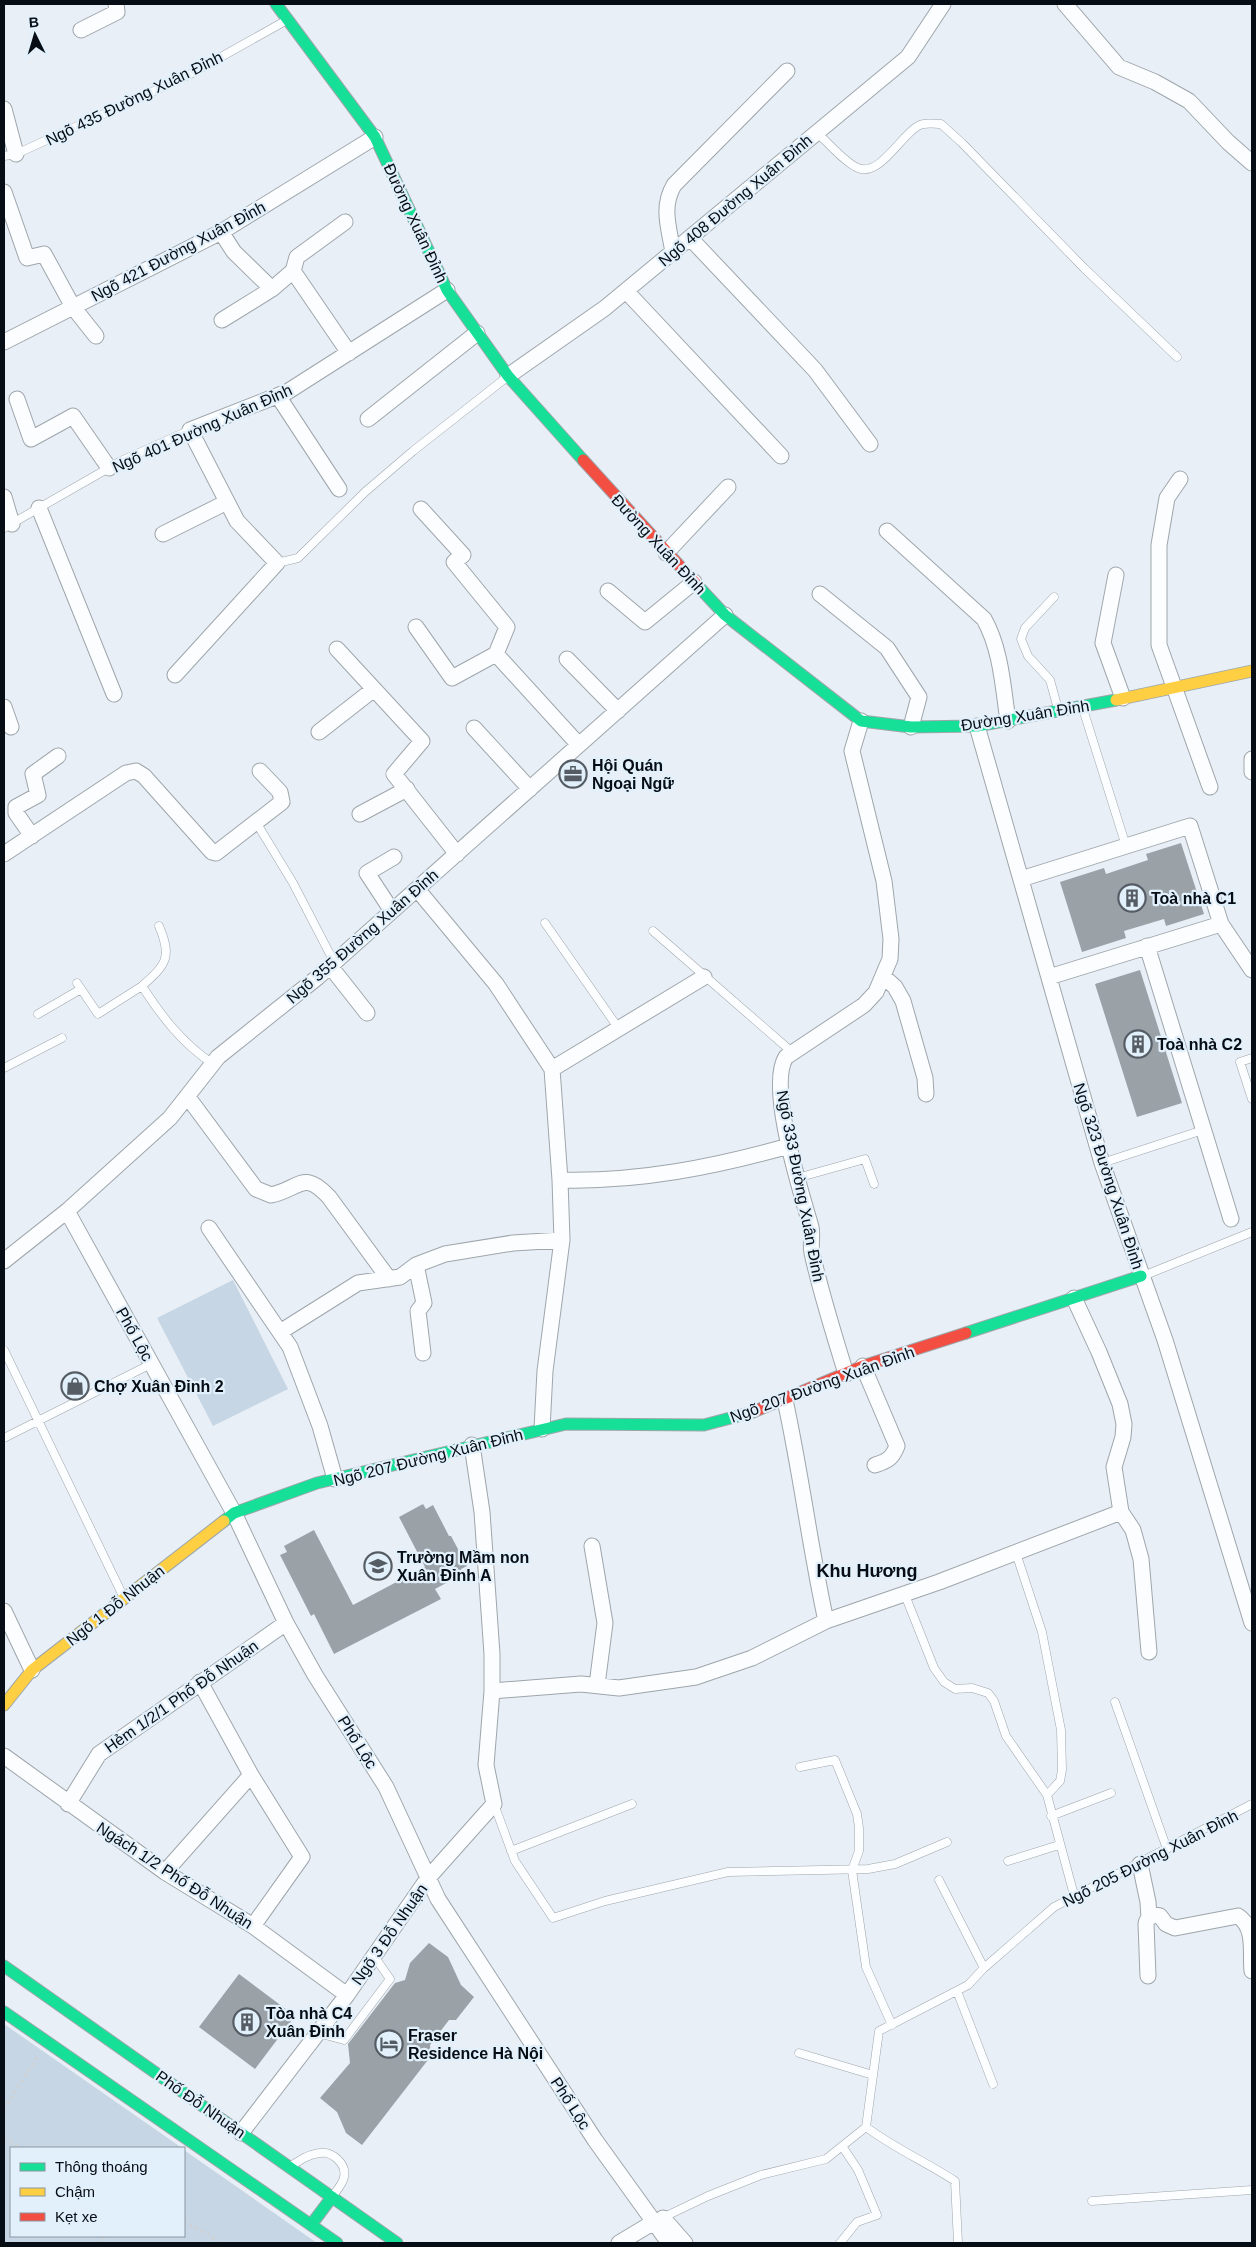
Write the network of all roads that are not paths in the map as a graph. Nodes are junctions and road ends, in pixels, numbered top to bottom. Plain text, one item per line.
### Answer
1 (116, 4) edge
2 (276, 4) edge
3 (943, 4) edge
4 (1065, 4) edge
5 (288, 20) junction
6 (81, 30) dead end
7 (787, 71) dead end
8 (4, 108) edge
9 (817, 133) junction
10 (375, 137) junction
11 (10, 155) edge
12 (1252, 163) edge
13 (4, 192) edge
14 (345, 222) dead end
15 (221, 232) junction
16 (690, 238) junction
17 (673, 252) junction
18 (293, 271) junction
19 (272, 288) junction
20 (447, 290) junction
21 (626, 291) junction
22 (73, 307) junction
23 (222, 320) dead end
24 (477, 333) junction
25 (96, 336) dead end
26 (4, 342) edge
27 (349, 353) junction
28 (1176, 357) dead end
29 (508, 376) junction
30 (278, 396) junction
31 (16, 399) dead end
32 (368, 419) dead end
33 (190, 430) junction
34 (870, 444) dead end
35 (781, 456) dead end
36 (109, 468) junction
37 (1180, 478) dead end
38 (728, 486) dead end
39 (339, 489) dead end
40 (4, 497) edge
41 (227, 502) junction
42 (39, 508) junction
43 (421, 509) dead end
44 (8, 526) edge
45 (887, 531) dead end
46 (163, 534) dead end
47 (666, 553) junction
48 (277, 564) junction
49 (1116, 575) dead end
50 (694, 582) junction
51 (608, 591) dead end
52 (820, 594) dead end
53 (1054, 597) dead end
54 (725, 615) junction
55 (416, 627) dead end
56 (337, 649) dead end
57 (496, 654) junction
58 (567, 658) dead end
59 (1252, 671) edge
60 (175, 675) dead end
61 (1174, 688) junction
62 (374, 689) junction
63 (114, 694) dead end
64 (1123, 698) junction
65 (4, 707) edge
66 (1083, 707) junction
67 (618, 710) junction
68 (1059, 711) junction
69 (861, 720) junction
70 (1008, 721) junction
71 (11, 726) dead end
72 (977, 726) junction
73 (911, 727) junction
74 (474, 728) dead end
75 (319, 732) dead end
76 (579, 745) junction
77 (58, 756) dead end
78 (1252, 760) edge
79 (260, 771) dead end
80 (1252, 772) edge
81 (1210, 787) dead end
82 (407, 789) junction
83 (530, 789) junction
84 (360, 814) dead end
85 (256, 822) junction
86 (32, 836) junction
87 (1126, 846) junction
88 (4, 854) edge
89 (457, 854) junction
90 (394, 857) dead end
91 (1021, 879) junction
92 (417, 889) junction
93 (392, 911) junction
94 (545, 923) dead end
95 (1221, 924) junction
96 (159, 926) dead end
97 (653, 931) dead end
98 (1147, 946) junction
99 (332, 964) junction
100 (1252, 970) edge
101 (704, 977) junction
102 (884, 977) junction
103 (1049, 977) junction
104 (142, 986) junction
105 (367, 1013) dead end
106 (38, 1014) dead end
107 (619, 1029) junction
108 (62, 1038) dead end
109 (792, 1052) junction
110 (1252, 1058) edge
111 (213, 1064) junction
112 (4, 1068) edge
113 (552, 1069) junction
114 (926, 1094) dead end
115 (188, 1096) junction
116 (1252, 1099) edge
117 (1203, 1130) junction
118 (790, 1146) junction
119 (1102, 1163) junction
120 (797, 1178) junction
121 (560, 1180) junction
122 (874, 1184) dead end
123 (67, 1211) junction
124 (1231, 1219) dead end
125 (209, 1228) dead end
126 (1252, 1232) edge
127 (562, 1240) junction
128 (4, 1261) edge
129 (416, 1265) junction
130 (1141, 1276) junction
131 (389, 1279) junction
132 (1074, 1298) junction
133 (280, 1332) junction
134 (4, 1350) edge
135 (423, 1353) dead end
136 (151, 1364) junction
137 (863, 1366) junction
138 (846, 1374) junction
139 (785, 1400) junction
140 (36, 1422) junction
141 (542, 1429) junction
142 (4, 1438) edge
143 (472, 1444) junction
144 (875, 1465) dead end
145 (335, 1479) junction
146 (1121, 1512) junction
147 (234, 1514) junction
148 (592, 1546) dead end
149 (1016, 1553) junction
150 (905, 1595) junction
151 (124, 1598) junction
152 (4, 1611) edge
153 (826, 1621) junction
154 (286, 1623) junction
155 (1252, 1623) edge
156 (1149, 1652) dead end
157 (32, 1670) junction
158 (200, 1682) junction
159 (597, 1686) junction
160 (492, 1691) junction
161 (1115, 1702) dead end
162 (4, 1705) edge
163 (4, 1756) edge
164 (800, 1767) dead end
165 (251, 1775) junction
166 (1111, 1793) dead end
167 (1047, 1795) junction
168 (68, 1804) junction
169 (494, 1804) junction
170 (632, 1804) dead end
171 (1252, 1804) edge
172 (1051, 1816) junction
173 (947, 1842) dead end
174 (1059, 1845) junction
175 (1167, 1849) junction
176 (511, 1851) junction
177 (1008, 1862) dead end
178 (1140, 1864) junction
179 (852, 1870) junction
180 (166, 1872) junction
181 (428, 1878) junction
182 (939, 1880) dead end
183 (1074, 1895) junction
184 (1149, 1918) junction
185 (254, 1926) junction
186 (374, 1956) junction
187 (4, 1966) edge
188 (984, 1968) junction
189 (1252, 1971) edge
190 (1148, 1976) dead end
191 (957, 1991) junction
192 (346, 1995) junction
193 (4, 2012) edge
194 (892, 2025) junction
195 (318, 2032) junction
196 (799, 2053) dead end
197 (873, 2075) junction
198 (993, 2084) dead end
199 (866, 2127) junction
200 (240, 2133) junction
201 (842, 2146) junction
202 (289, 2167) junction
203 (1252, 2190) edge
204 (332, 2197) junction
205 (1092, 2201) dead end
206 (658, 2220) junction
207 (311, 2225) junction
208 (337, 2243) edge
209 (398, 2243) edge
210 (619, 2243) edge
211 (670, 2243) edge
212 (686, 2243) edge
213 (840, 2243) edge
214 (958, 2243) edge

1 - 6 street
2 - 5 street, Đường Xuân Đỉnh
3 - 9 street, Ngõ 408 Đường Xuân Đỉnh
4 - 12 street
5 - 10 street, Đường Xuân Đỉnh
5 - 11 lane, Ngõ 435 Đường Xuân Đỉnh
7 - 17 street
8 - 11 street
9 - 16 street, Ngõ 408 Đường Xuân Đỉnh
9 - 28 lane
10 - 15 street, Ngõ 421 Đường Xuân Đỉnh
10 - 20 street, Đường Xuân Đỉnh
13 - 22 street
14 - 18 street
15 - 19 street
15 - 22 street, Ngõ 421 Đường Xuân Đỉnh
16 - 17 street, Ngõ 408 Đường Xuân Đỉnh
16 - 34 street
17 - 21 street, Ngõ 408 Đường Xuân Đỉnh
18 - 19 street
18 - 27 street
19 - 23 street
20 - 24 street, Đường Xuân Đỉnh
20 - 27 street, Ngõ 401 Đường Xuân Đỉnh
21 - 29 street, Ngõ 408 Đường Xuân Đỉnh
21 - 35 street
22 - 25 street
22 - 26 street, Ngõ 421 Đường Xuân Đỉnh
24 - 29 street, Đường Xuân Đỉnh
24 - 32 street
27 - 30 street, Ngõ 401 Đường Xuân Đỉnh
29 - 47 street, Đường Xuân Đỉnh
29 - 48 lane
30 - 33 street, Ngõ 401 Đường Xuân Đỉnh
30 - 39 street
31 - 36 street
33 - 36 lane, Ngõ 401 Đường Xuân Đỉnh
33 - 41 street
36 - 42 lane, Ngõ 401 Đường Xuân Đỉnh
37 - 61 street
38 - 47 street
40 - 44 street
41 - 46 street
41 - 48 street
42 - 44 lane, Ngõ 401 Đường Xuân Đỉnh
42 - 63 street
43 - 57 street
45 - 70 street
47 - 50 street, Đường Xuân Đỉnh
48 - 60 street
49 - 64 street
50 - 51 street
50 - 54 street, Đường Xuân Đỉnh
52 - 73 street
53 - 68 lane
54 - 67 street, Ngõ 355 Đường Xuân Đỉnh
54 - 69 street, Đường Xuân Đỉnh
55 - 57 street
56 - 62 street
57 - 76 street
58 - 67 street
59 - 61 street, Đường Xuân Đỉnh
61 - 64 street, Đường Xuân Đỉnh
61 - 81 street
62 - 75 street
62 - 82 street
64 - 66 street, Đường Xuân Đỉnh
65 - 71 street
66 - 68 street, Đường Xuân Đỉnh
66 - 87 lane
67 - 76 street, Ngõ 355 Đường Xuân Đỉnh
68 - 70 street, Đường Xuân Đỉnh
69 - 73 street, Đường Xuân Đỉnh
69 - 102 street, Ngõ 333 Đường Xuân Đỉnh
70 - 72 street, Đường Xuân Đỉnh
72 - 73 street, Đường Xuân Đỉnh
72 - 91 street, Ngõ 323 Đường Xuân Đỉnh
74 - 83 street
76 - 83 street, Ngõ 355 Đường Xuân Đỉnh
77 - 86 street
78 - 80 street
79 - 85 street
82 - 84 street
82 - 89 street
83 - 89 street, Ngõ 355 Đường Xuân Đỉnh
85 - 86 street
85 - 99 lane
86 - 88 street
87 - 91 street
87 - 95 street
89 - 92 street, Ngõ 355 Đường Xuân Đỉnh
90 - 93 street
91 - 103 street, Ngõ 323 Đường Xuân Đỉnh
92 - 93 street, Ngõ 355 Đường Xuân Đỉnh
92 - 113 street
93 - 99 street, Ngõ 355 Đường Xuân Đỉnh
94 - 107 lane
95 - 98 street
95 - 100 street
96 - 104 lane
97 - 101 lane
98 - 103 street
98 - 117 street
99 - 105 street
99 - 111 street, Ngõ 355 Đường Xuân Đỉnh
101 - 107 street
101 - 109 lane
102 - 109 street, Ngõ 333 Đường Xuân Đỉnh
102 - 114 street
103 - 119 street, Ngõ 323 Đường Xuân Đỉnh
104 - 106 lane
104 - 111 lane
107 - 113 street
108 - 112 lane
109 - 118 street, Ngõ 333 Đường Xuân Đỉnh
110 - 116 lane
111 - 115 street, Ngõ 355 Đường Xuân Đỉnh
113 - 121 street
115 - 123 street, Ngõ 355 Đường Xuân Đỉnh
115 - 131 street
117 - 119 lane
117 - 124 street
118 - 120 street, Ngõ 333 Đường Xuân Đỉnh
118 - 121 street
119 - 130 street, Ngõ 323 Đường Xuân Đỉnh
120 - 122 lane
120 - 138 street, Ngõ 333 Đường Xuân Đỉnh
121 - 127 street
123 - 128 street, Ngõ 355 Đường Xuân Đỉnh
123 - 136 street, Phố Lộc
125 - 133 street
126 - 130 lane, Ngõ 207 Đường Xuân Đỉnh
127 - 129 street
127 - 141 street
129 - 131 street
129 - 135 street
130 - 132 street, Ngõ 207 Đường Xuân Đỉnh
130 - 155 street, Ngõ 323 Đường Xuân Đỉnh
131 - 133 street
132 - 137 street, Ngõ 207 Đường Xuân Đỉnh
132 - 146 street
133 - 145 street
134 - 140 lane
136 - 140 lane
136 - 147 street, Phố Lộc
137 - 138 street, Ngõ 207 Đường Xuân Đỉnh
137 - 144 street
138 - 139 street, Ngõ 207 Đường Xuân Đỉnh
139 - 141 street, Ngõ 207 Đường Xuân Đỉnh
139 - 153 street
140 - 142 lane
140 - 151 lane
141 - 143 street, Ngõ 207 Đường Xuân Đỉnh
143 - 145 street, Ngõ 207 Đường Xuân Đỉnh
143 - 160 street
145 - 147 street, Ngõ 207 Đường Xuân Đỉnh
146 - 149 street
146 - 156 street
147 - 151 street, Ngõ 1 Đỗ Nhuận
147 - 154 street, Phố Lộc
148 - 159 street
149 - 150 street
149 - 167 lane
150 - 153 street
150 - 167 lane
151 - 157 street, Ngõ 1 Đỗ Nhuận
152 - 157 street
153 - 159 street
154 - 158 street, Hẻm 1/2/1 Phố Đỗ Nhuận
154 - 181 street, Phố Lộc
157 - 162 street, Ngõ 1 Đỗ Nhuận
158 - 165 street
158 - 168 street, Hẻm 1/2/1 Phố Đỗ Nhuận
159 - 160 street
160 - 169 street
161 - 175 lane
163 - 168 street, Ngách 1/2 Phố Đỗ Nhuận
164 - 179 lane
165 - 180 street
165 - 185 street
166 - 172 lane
167 - 172 lane
168 - 180 street, Ngách 1/2 Phố Đỗ Nhuận
169 - 176 lane
169 - 181 street, Ngõ 3 Đỗ Nhuận
170 - 176 lane
171 - 175 lane, Ngõ 205 Đường Xuân Đỉnh
172 - 174 lane
173 - 179 lane
174 - 177 lane
174 - 183 lane
175 - 178 lane, Ngõ 205 Đường Xuân Đỉnh
176 - 179 lane
178 - 183 lane, Ngõ 205 Đường Xuân Đỉnh
178 - 184 street
179 - 194 lane
180 - 185 street, Ngách 1/2 Phố Đỗ Nhuận
181 - 186 street, Ngõ 3 Đỗ Nhuận
181 - 206 street, Phố Lộc
182 - 188 lane
183 - 188 lane, Ngõ 205 Đường Xuân Đỉnh
184 - 189 street
184 - 190 street
185 - 192 street, Ngách 1/2 Phố Đỗ Nhuận
186 - 192 street, Ngõ 3 Đỗ Nhuận
186 - 195 lane
187 - 200 street, Phố Đỗ Nhuận
188 - 191 lane, Ngõ 205 Đường Xuân Đỉnh
191 - 194 lane, Ngõ 205 Đường Xuân Đỉnh
191 - 198 lane
192 - 195 street, Ngõ 3 Đỗ Nhuận
193 - 207 street
194 - 197 lane, Ngõ 205 Đường Xuân Đỉnh
195 - 200 street, Ngõ 3 Đỗ Nhuận
196 - 197 lane
197 - 199 lane, Ngõ 205 Đường Xuân Đỉnh
199 - 201 lane
199 - 214 lane
200 - 202 street, Phố Đỗ Nhuận
201 - 206 lane
201 - 213 lane
202 - 204 street, Phố Đỗ Nhuận
202 - 204 lane
203 - 205 lane
204 - 207 street
204 - 209 street, Phố Đỗ Nhuận
206 - 210 street
206 - 211 street
206 - 212 street
207 - 208 street

